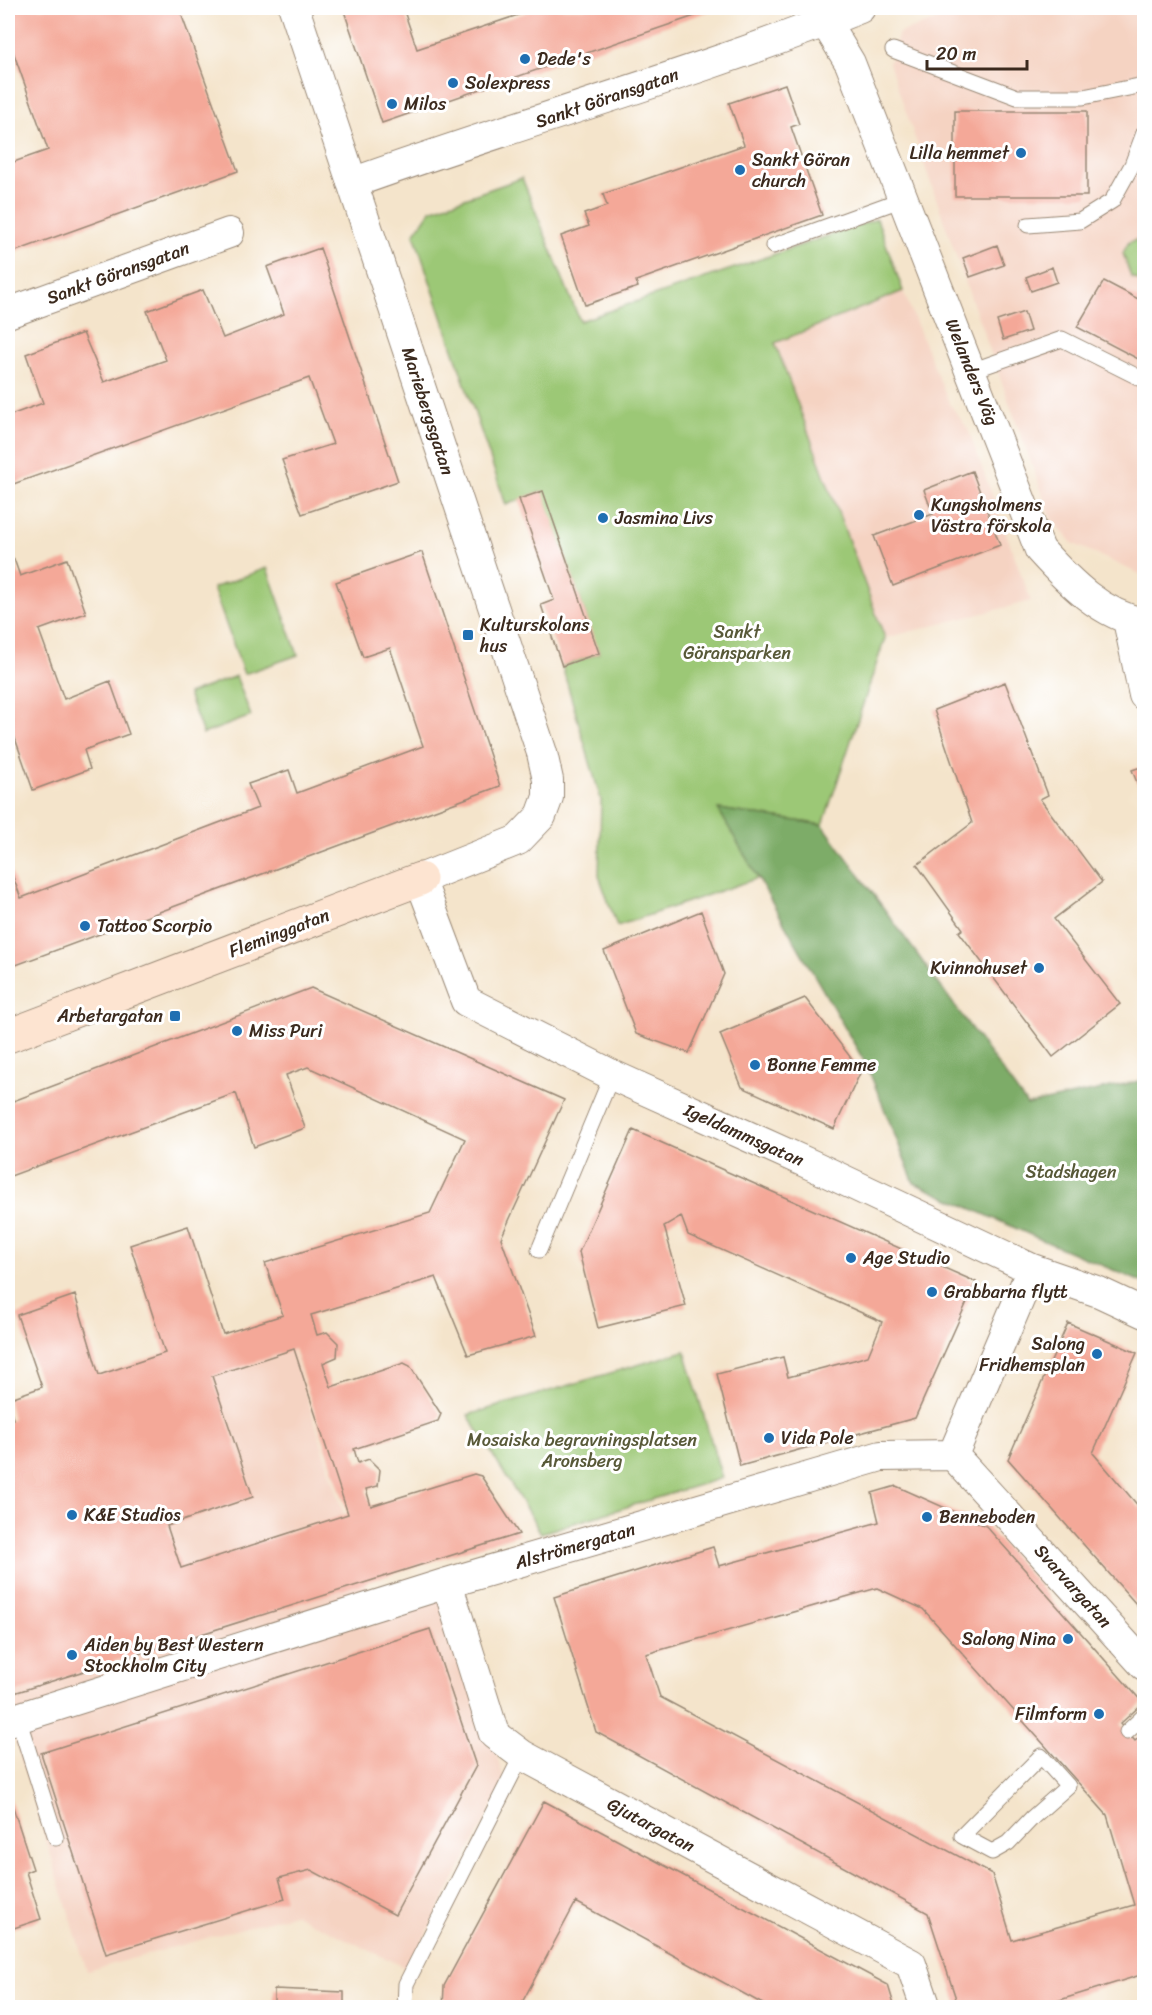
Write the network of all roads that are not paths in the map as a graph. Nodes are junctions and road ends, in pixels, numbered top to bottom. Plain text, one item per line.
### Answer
1 (294, 8) edge
2 (860, 8) edge
3 (821, 15) edge
4 (893, 50) dead end
5 (1144, 85) edge
6 (1144, 133) edge
7 (352, 183) junction
8 (903, 199) junction
9 (1028, 225) dead end
10 (228, 233) dead end
11 (773, 246) dead end
12 (8, 313) edge
13 (971, 371) junction
14 (1144, 380) edge
15 (1136, 622) edge
16 (1144, 695) edge
17 (542, 816) joint
18 (420, 879) junction
19 (8, 1036) edge
20 (612, 1075) junction
21 (539, 1250) dead end
22 (1032, 1269) junction
23 (1144, 1313) edge
24 (953, 1455) junction
25 (447, 1583) junction
26 (1144, 1665) edge
27 (1144, 1716) edge
28 (13, 1719) edge
29 (1127, 1732) dead end
30 (522, 1755) junction
31 (1068, 1786) joint
32 (56, 1838) dead end
33 (405, 2007) edge
34 (926, 2007) edge

1 - 7 street, Mariebergsgatan
2 - 3 street, Sankt Göransgatan
3 - 7 street, Sankt Göransgatan
3 - 8 street, Welanders Väg
4 - 5 lane
6 - 9 lane
7 - 17 street, Mariebergsgatan
8 - 11 lane
8 - 13 street, Welanders Väg
10 - 12 street, Sankt Göransgatan
13 - 14 lane
13 - 15 street, Welanders Väg
15 - 16 street, Welanders Väg
17 - 18 street, Fleminggatan
18 - 19 street, Fleminggatan
18 - 20 street, Igeldammsgatan
20 - 21 lane
20 - 22 street, Igeldammsgatan
22 - 23 street, Igeldammsgatan
22 - 24 street
24 - 25 street, Alströmergatan
24 - 26 street, Svarvargatan
25 - 28 street, Alströmergatan
25 - 30 street, Gjutargatan
27 - 29 lane
28 - 32 lane
30 - 33 lane
30 - 34 street, Gjutargatan
31 - 31 lane

